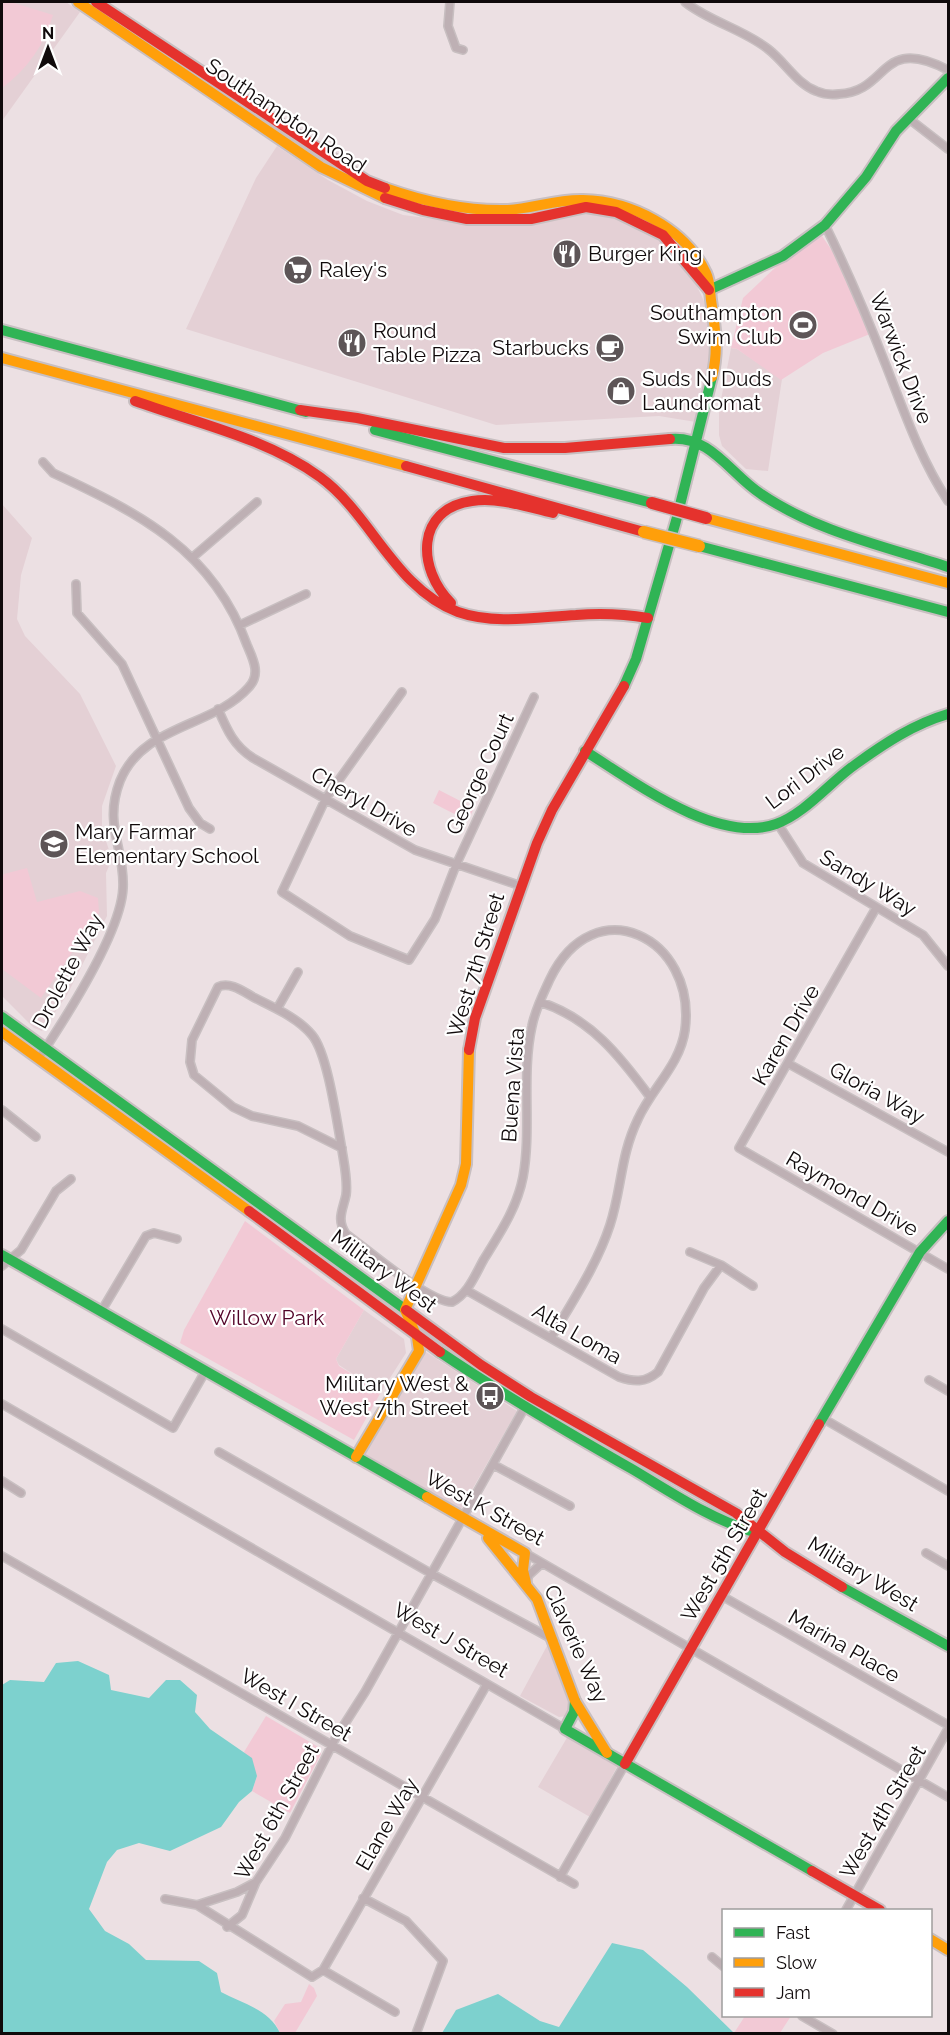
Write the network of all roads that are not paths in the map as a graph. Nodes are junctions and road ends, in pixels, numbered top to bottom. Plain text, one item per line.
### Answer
1 (78, 2) edge
2 (450, 2) edge
3 (685, 2) edge
4 (101, 6) edge
5 (463, 50) dead end
6 (948, 70) edge
7 (948, 78) edge
8 (908, 118) junction
9 (948, 148) edge
10 (825, 225) junction
11 (709, 290) junction
12 (2, 330) edge
13 (2, 358) edge
14 (81, 380) junction
15 (300, 410) junction
16 (696, 440) junction
17 (43, 462) dead end
18 (948, 501) edge
19 (257, 502) dead end
20 (586, 516) junction
21 (676, 521) joint
22 (193, 557) junction
23 (948, 567) edge
24 (948, 583) edge
25 (76, 584) dead end
26 (306, 594) dead end
27 (948, 612) edge
28 (470, 614) junction
29 (648, 618) junction
30 (240, 625) junction
31 (402, 692) dead end
32 (534, 697) dead end
33 (218, 710) junction
34 (948, 714) edge
35 (156, 740) junction
36 (585, 751) junction
37 (326, 798) junction
38 (778, 824) junction
39 (210, 829) dead end
40 (456, 865) junction
41 (521, 885) junction
42 (876, 908) junction
43 (948, 966) edge
44 (298, 972) dead end
45 (540, 1002) junction
46 (277, 1009) junction
47 (2, 1017) edge
48 (2, 1032) edge
49 (42, 1054) junction
50 (789, 1064) junction
51 (650, 1097) junction
52 (2, 1110) edge
53 (36, 1137) dead end
54 (342, 1148) junction
55 (948, 1152) edge
56 (769, 1166) joint
57 (71, 1179) dead end
58 (948, 1221) edge
59 (177, 1239) dead end
60 (690, 1252) dead end
61 (920, 1252) junction
62 (4, 1260) edge
63 (721, 1265) junction
64 (948, 1269) edge
65 (415, 1285) junction
66 (753, 1286) dead end
67 (466, 1290) junction
68 (102, 1310) junction
69 (405, 1310) junction
70 (2, 1329) edge
71 (417, 1337) junction
72 (551, 1338) junction
73 (206, 1370) junction
74 (929, 1380) dead end
75 (948, 1391) edge
76 (531, 1397) junction
77 (2, 1404) edge
78 (524, 1409) junction
79 (824, 1419) junction
80 (219, 1452) dead end
81 (356, 1457) junction
82 (494, 1465) junction
83 (2, 1481) edge
84 (948, 1491) edge
85 (21, 1493) dead end
86 (570, 1506) dead end
87 (463, 1519) junction
88 (479, 1528) junction
89 (758, 1533) junction
90 (926, 1552) dead end
91 (525, 1553) junction
92 (2, 1556) edge
93 (542, 1563) junction
94 (948, 1566) edge
95 (432, 1574) junction
96 (526, 1583) junction
97 (722, 1596) junction
98 (399, 1633) junction
99 (554, 1640) junction
100 (948, 1646) edge
101 (692, 1650) junction
102 (487, 1684) junction
103 (574, 1701) junction
104 (948, 1727) edge
105 (565, 1729) junction
106 (332, 1746) junction
107 (607, 1753) junction
108 (625, 1764) junction
109 (919, 1780) junction
110 (421, 1797) junction
111 (948, 1797) edge
112 (560, 1877) junction
113 (256, 1882) junction
114 (574, 1884) dead end
115 (854, 1896) junction
116 (363, 1898) junction
117 (165, 1899) dead end
118 (197, 1905) junction
119 (847, 1909) edge
120 (877, 1909) edge
121 (228, 1927) junction
122 (932, 1941) edge
123 (948, 1950) edge
124 (712, 1957) dead end
125 (722, 1966) edge
126 (323, 1970) junction
127 (394, 2012) dead end
128 (804, 2017) edge
129 (416, 2034) edge
130 (833, 2034) edge

1 - 4 main road, Southampton Road
2 - 5 street
3 - 6 street
4 - 11 main road, Southampton Road
7 - 8 main road
8 - 9 street
8 - 10 main road
10 - 11 main road
10 - 18 street, Warwick Drive
11 - 16 main road, Southampton Road
12 - 15 main road
13 - 14 main road
14 - 20 main road
14 - 28 main road
15 - 16 main road
15 - 24 main road, bridge
16 - 21 main road, Southampton Road
16 - 23 main road
17 - 22 street, Drolette Way
19 - 22 street
20 - 27 main road, bridge
20 - 28 main road
21 - 29 main road, West 7th Street
22 - 30 street, Drolette Way
25 - 35 street
26 - 30 street
28 - 29 main road
29 - 36 main road, West 7th Street
30 - 33 street, Drolette Way
31 - 37 street
32 - 40 street, George Court
33 - 35 street, Drolette Way
33 - 37 street, Cheryl Drive
34 - 38 main road, Lori Drive
35 - 39 street
35 - 49 street, Drolette Way
36 - 38 main road, Lori Drive
36 - 41 main road, West 7th Street
37 - 40 street, Cheryl Drive
37 - 40 street, George Court
38 - 42 street, Sandy Way
40 - 41 street, Cheryl Drive
41 - 65 main road, West 7th Street
42 - 43 street, Sandy Way
42 - 50 street, Karen Drive
44 - 46 street
45 - 51 street
45 - 51 street, Buena Vista
45 - 67 street, Buena Vista
46 - 54 street
46 - 54 street
47 - 49 main road, Military West
48 - 49 main road, Military West
49 - 69 main road, Military West
49 - 71 main road, Military West
50 - 55 street, Gloria Way
50 - 56 street, Karen Drive
51 - 72 street, Buena Vista
52 - 53 street
54 - 65 street
56 - 61 street, Raymond Drive
57 - 62 street
58 - 61 main road, West 5th Street
59 - 68 street
60 - 63 street
61 - 64 street, Raymond Drive
61 - 79 main road, West 5th Street
62 - 68 main road, West K Street
63 - 66 street
63 - 72 street, Alta Loma
65 - 67 street
65 - 69 main road, West 7th Street
67 - 72 street, Alta Loma
68 - 73 main road, West K Street
69 - 71 main road
69 - 76 main road, Military West
70 - 73 street
71 - 78 main road, Military West
71 - 81 main road
73 - 81 main road, West K Street
74 - 75 street
76 - 78 street, West 6th Street
76 - 89 main road, Military West
77 - 98 street, West J Street
78 - 82 street, West 6th Street
78 - 89 main road, Military West
79 - 84 street
79 - 89 main road, West 5th Street
80 - 95 street
81 - 87 main road, West K Street
82 - 86 street
82 - 87 street, West 6th Street
83 - 85 street
87 - 88 main road, West K Street
87 - 95 street, West 6th Street
88 - 91 main road, West K Street
88 - 96 main road, Claverie Way
89 - 97 main road, West 5th Street
89 - 100 main road, Military West
90 - 94 street
91 - 93 street, West K Street
91 - 96 main road, Claverie Way
92 - 106 street, West I Street
93 - 96 street
93 - 101 street, West K Street
95 - 98 street, West 6th Street
95 - 99 street
96 - 99 main road, Claverie Way
97 - 101 main road, West 5th Street
97 - 104 street, Marina Place
98 - 102 street, West J Street
98 - 106 street, West 6th Street
99 - 103 main road, Claverie Way
101 - 108 main road, West 5th Street
101 - 109 street, West K Street
102 - 105 street, West J Street
102 - 110 street, Elane Way
103 - 105 main road
103 - 107 main road, Claverie Way
104 - 109 street, West 4th Street
105 - 107 main road, West J Street
106 - 110 street, West I Street
106 - 113 street, West 6th Street
107 - 108 main road, West J Street
108 - 112 street, West 5th Street
108 - 115 main road, West J Street
109 - 111 street, West K Street
109 - 115 street, West 4th Street
110 - 112 street, West I Street
110 - 116 street, Elane Way
112 - 114 street, West I Street
113 - 118 street
113 - 121 street, West 6th Street
115 - 119 street, West 4th Street
115 - 120 main road, West J Street
116 - 126 street, Elane Way
116 - 129 street
117 - 118 street
118 - 121 street
121 - 126 street, Elane Way
122 - 123 main road
124 - 125 street
126 - 127 street
128 - 130 street

